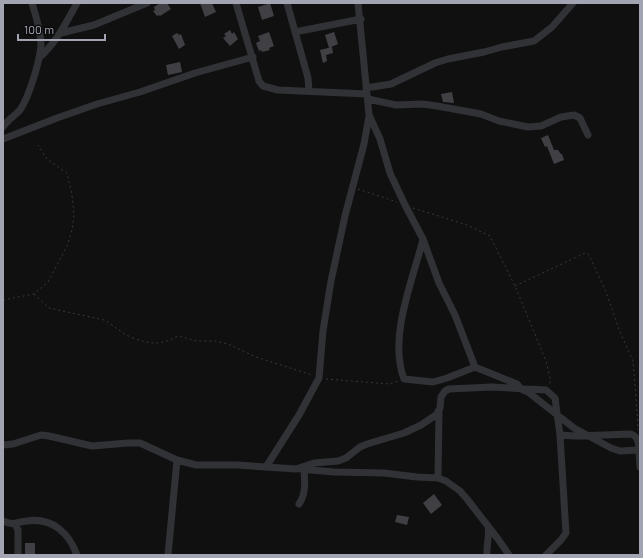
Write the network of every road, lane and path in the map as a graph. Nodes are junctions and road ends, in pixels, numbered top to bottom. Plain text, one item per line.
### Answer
1 (32, 3) edge
2 (77, 3) edge
3 (147, 3) edge
4 (236, 3) edge
5 (287, 3) edge
6 (358, 3) edge
7 (573, 3) edge
8 (361, 19) junction
9 (295, 32) junction
10 (60, 33) junction
11 (253, 57) junction
12 (39, 58) junction
13 (309, 91) junction
14 (367, 93) junction
15 (369, 115) junction
16 (3, 127) edge
17 (588, 135) dead end
18 (3, 139) edge
19 (38, 145) dead end
20 (352, 187) junction
21 (405, 205) junction
22 (423, 239) junction
23 (515, 286) junction
24 (34, 294) junction
25 (3, 300) edge
26 (475, 367) junction
27 (319, 378) junction
28 (404, 379) junction
29 (521, 389) junction
30 (550, 392) junction
31 (439, 411) junction
32 (556, 415) junction
33 (560, 435) junction
34 (588, 435) junction
35 (637, 438) junction
36 (3, 445) edge
37 (640, 451) edge
38 (177, 460) junction
39 (266, 467) junction
40 (640, 467) edge
41 (296, 469) junction
42 (304, 470) junction
43 (438, 478) junction
44 (299, 504) dead end
45 (3, 521) edge
46 (15, 524) junction
47 (488, 526) junction
48 (18, 555) edge
49 (77, 555) edge
50 (168, 555) edge
51 (487, 555) edge
52 (509, 555) edge
53 (546, 555) edge

1 - 12 street
2 - 10 street
3 - 10 street
4 - 11 street
5 - 9 street
6 - 8 street
7 - 14 street
8 - 9 street
8 - 14 street
9 - 13 street
10 - 12 street
11 - 13 street
11 - 18 street
12 - 16 street
13 - 14 street
14 - 15 street
14 - 17 street
15 - 20 street
15 - 21 street
19 - 24 path
20 - 21 path
20 - 27 street
21 - 22 street
21 - 23 path
22 - 26 street
22 - 28 street
23 - 30 path
23 - 35 path
24 - 25 path
24 - 27 path
26 - 28 street
26 - 29 street
27 - 28 path
27 - 39 street
29 - 30 street
29 - 31 street
29 - 32 street
30 - 32 street
31 - 41 street
31 - 43 street
32 - 33 street
32 - 34 street
33 - 34 street
33 - 53 street
34 - 35 street
34 - 37 street
35 - 37 street
36 - 38 street
37 - 40 street
38 - 39 street
38 - 50 street
39 - 41 street
41 - 42 street
42 - 43 street
42 - 44 street
43 - 47 street
45 - 46 street
46 - 48 street
46 - 49 street
47 - 51 street
47 - 52 street

